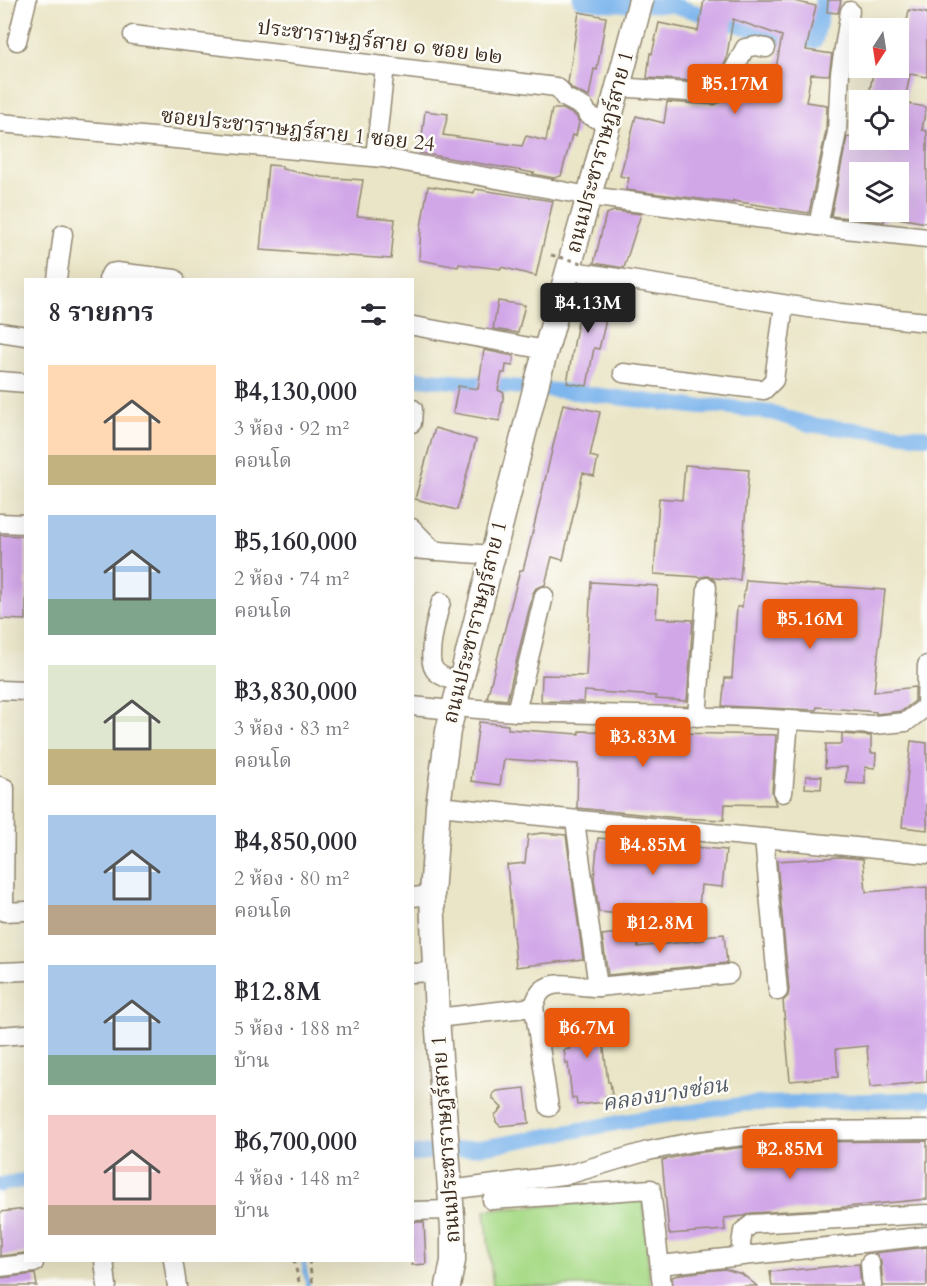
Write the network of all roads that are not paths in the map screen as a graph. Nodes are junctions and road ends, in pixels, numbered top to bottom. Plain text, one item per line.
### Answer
1 (27, 0) edge
2 (639, 7) edge
3 (850, 11) dead end
4 (133, 35) dead end
5 (16, 41) dead end
6 (766, 48) dead end
7 (385, 66) junction
8 (617, 87) junction
9 (0, 123) edge
10 (607, 124) junction
11 (375, 157) junction
12 (589, 196) junction
13 (818, 226) junction
14 (63, 234) dead end
15 (927, 238) edge
16 (563, 263) junction
17 (57, 278) edge
18 (108, 278) edge
19 (167, 278) edge
20 (784, 305) junction
21 (927, 322) edge
22 (414, 324) edge
23 (0, 332) edge
24 (24, 336) edge
25 (546, 350) junction
26 (623, 373) dead end
27 (0, 381) edge
28 (24, 383) edge
29 (0, 523) edge
30 (24, 524) edge
31 (414, 530) edge
32 (414, 549) edge
33 (434, 551) junction
34 (492, 555) junction
35 (707, 587) dead end
36 (544, 596) dead end
37 (441, 602) dead end
38 (927, 665) edge
39 (927, 680) edge
40 (459, 683) junction
41 (0, 690) edge
42 (24, 691) edge
43 (414, 706) edge
44 (927, 706) edge
45 (453, 708) junction
46 (516, 712) junction
47 (697, 717) junction
48 (789, 720) junction
49 (0, 786) edge
50 (783, 794) dead end
51 (438, 806) junction
52 (575, 821) junction
53 (764, 839) junction
54 (927, 854) edge
55 (422, 896) edge
56 (24, 911) edge
57 (24, 971) edge
58 (0, 972) edge
59 (424, 973) edge
60 (729, 974) dead end
61 (598, 987) junction
62 (778, 992) dead end
63 (534, 1007) junction
64 (437, 1018) junction
65 (24, 1034) edge
66 (0, 1036) edge
67 (549, 1107) dead end
68 (927, 1130) edge
69 (451, 1200) junction
70 (492, 1200) dead end
71 (414, 1210) edge
72 (927, 1214) edge
73 (927, 1236) edge
74 (741, 1244) dead end
75 (453, 1261) junction
76 (104, 1262) edge
77 (173, 1262) edge
78 (34, 1263) dead end
79 (870, 1263) dead end
80 (660, 1265) junction
81 (0, 1267) edge
82 (107, 1286) edge
83 (177, 1286) edge
84 (448, 1286) edge
85 (465, 1286) edge
86 (662, 1286) edge
87 (872, 1286) edge

1 - 5 street
2 - 8 main road, ถนนประชาราษฎร์สาย 1
3 - 13 street
4 - 7 street, ประชาราษฎร์สาย ๑ ซอย ๒๒
6 - 8 street
7 - 10 street, ประชาราษฎร์สาย ๑ ซอย ๒๒
7 - 11 street
8 - 10 main road, ถนนประชาราษฎร์สาย 1
9 - 11 street, ซอยประชาราษฎร์สาย 1 ซอย 24
10 - 12 main road, ถนนประชาราษฎร์สาย 1
11 - 12 street, ซอยประชาราษฎร์สาย 1 ซอย 24
12 - 13 street, ซอยประชาราษฎร์สาย 1 ซอย 24
12 - 16 main road, ถนนประชาราษฎร์สาย 1
13 - 15 street, ซอยประชาราษฎร์สาย 1 ซอย 24
14 - 17 street
16 - 20 street
16 - 25 main road, ถนนประชาราษฎร์สาย 1
18 - 19 street
20 - 21 street
20 - 26 street
22 - 25 street
23 - 24 street
25 - 34 main road, ถนนประชาราษฎร์สาย 1
27 - 28 street
29 - 30 street
31 - 33 street
32 - 33 street
33 - 34 street
34 - 40 main road, ถนนประชาราษฎร์สาย 1
35 - 47 street
36 - 46 street
37 - 40 street
38 - 39 street
39 - 44 street
40 - 45 main road, ถนนประชาราษฎร์สาย 1
41 - 42 street
43 - 45 street
44 - 48 street
45 - 46 street
45 - 51 main road, ถนนประชาราษฎร์สาย 1
46 - 47 street
47 - 48 street
48 - 50 street
49 - 56 street
51 - 52 street
51 - 55 main road, ถนนประชาราษฎร์สาย 1
52 - 53 street
52 - 61 street
53 - 54 street
53 - 62 street
55 - 59 main road, ถนนประชาราษฎร์สาย 1
57 - 58 street
59 - 64 main road, ถนนประชาราษฎร์สาย 1
60 - 61 street
61 - 63 street
63 - 64 street
63 - 67 street
64 - 69 main road, ถนนประชาราษฎร์สาย 1
65 - 66 street
68 - 69 street
69 - 71 street
69 - 75 main road, ถนนประชาราษฎร์สาย 1
70 - 80 street
72 - 74 street
73 - 80 street
75 - 84 main road, ถนนประชาราษฎร์สาย 1
75 - 85 main road, ถนนประชาราษฎร์สาย 1
76 - 82 street
77 - 83 street
78 - 81 street
79 - 87 street
80 - 86 street

